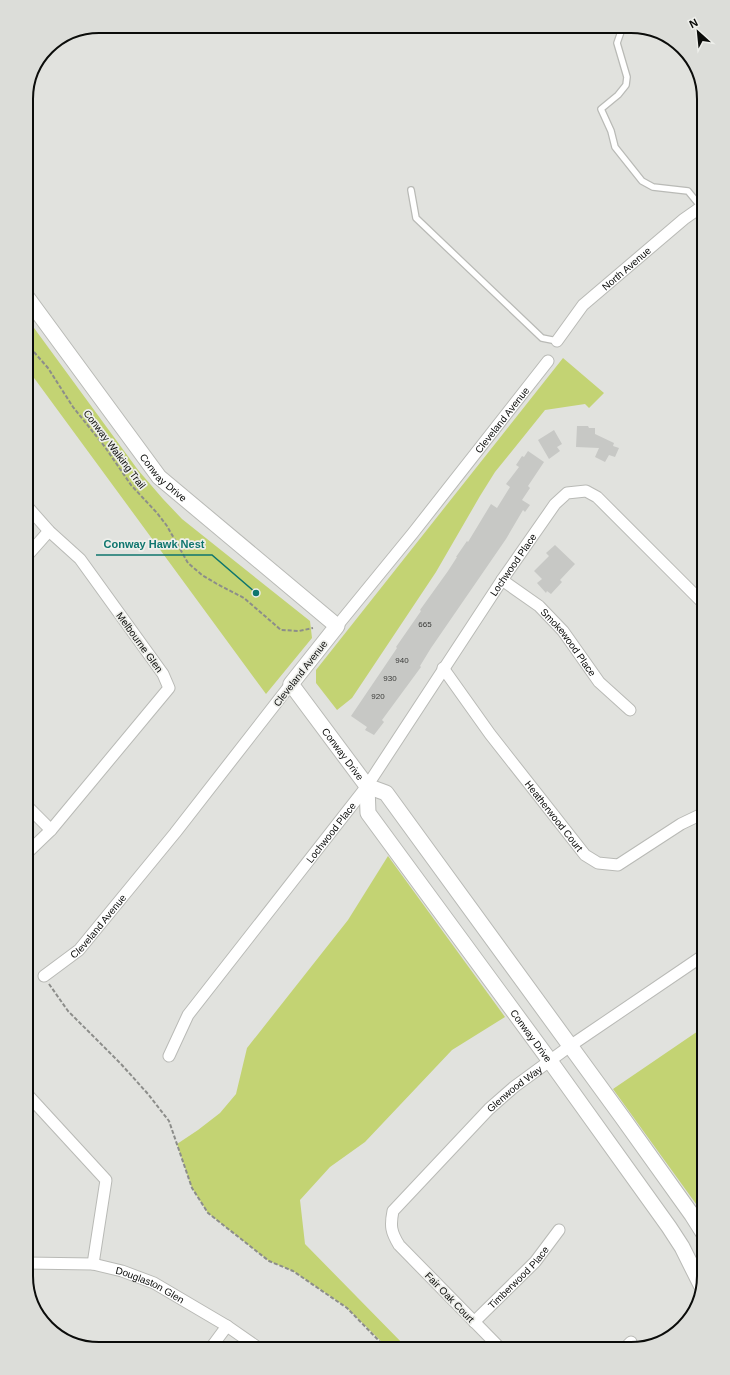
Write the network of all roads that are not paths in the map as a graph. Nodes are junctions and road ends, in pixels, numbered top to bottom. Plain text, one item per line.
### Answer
1 (621, 33) edge
2 (411, 190) dead end
3 (697, 201) edge
4 (697, 210) edge
5 (33, 306) edge
6 (557, 341) joint
7 (548, 361) dead end
8 (33, 513) edge
9 (49, 532) junction
10 (33, 549) edge
11 (502, 580) junction
12 (697, 597) edge
13 (337, 626) junction
14 (443, 668) junction
15 (291, 684) junction
16 (630, 710) dead end
17 (367, 786) junction
18 (33, 812) edge
19 (697, 816) edge
20 (51, 830) junction
21 (33, 847) edge
22 (697, 960) edge
23 (44, 976) road end
24 (570, 1046) junction
25 (169, 1056) dead end
26 (550, 1060) junction
27 (33, 1100) edge
28 (697, 1223) edge
29 (559, 1230) dead end
30 (399, 1245) joint
31 (33, 1263) edge
32 (93, 1264) junction
33 (697, 1277) edge
34 (474, 1322) junction
35 (227, 1326) junction
36 (215, 1342) edge
37 (250, 1342) edge
38 (494, 1342) edge

1 - 3 lane
2 - 6 lane
4 - 6 street, North Avenue
5 - 13 street, Conway Drive
7 - 13 street, Cleveland Avenue
8 - 9 street, Melbourne Glen
9 - 10 street
9 - 20 street, Melbourne Glen
11 - 12 street, Lochwood Place
11 - 14 street, Lochwood Place
11 - 16 street, Smokewood Place
13 - 15 street, Cleveland Avenue
14 - 17 street, Lochwood Place
14 - 19 street, Heatherwood Court
15 - 17 street, Conway Drive
15 - 23 street, Cleveland Avenue
17 - 24 street, Conway Drive
17 - 25 street, Lochwood Place
17 - 26 street, Conway Drive
18 - 20 street
20 - 21 street, Melbourne Glen
22 - 24 street, Glenwood Way
24 - 26 street, Glenwood Way
24 - 28 street, Conway Drive
26 - 30 street, Glenwood Way
26 - 33 street, Conway Drive
27 - 32 street
29 - 34 street, Timberwood Place
30 - 34 street, Fair Oak Court
31 - 32 street, Douglaston Glen
32 - 35 street, Douglaston Glen
34 - 38 street, Fair Oak Court
35 - 36 street
35 - 37 street, Douglaston Glen

